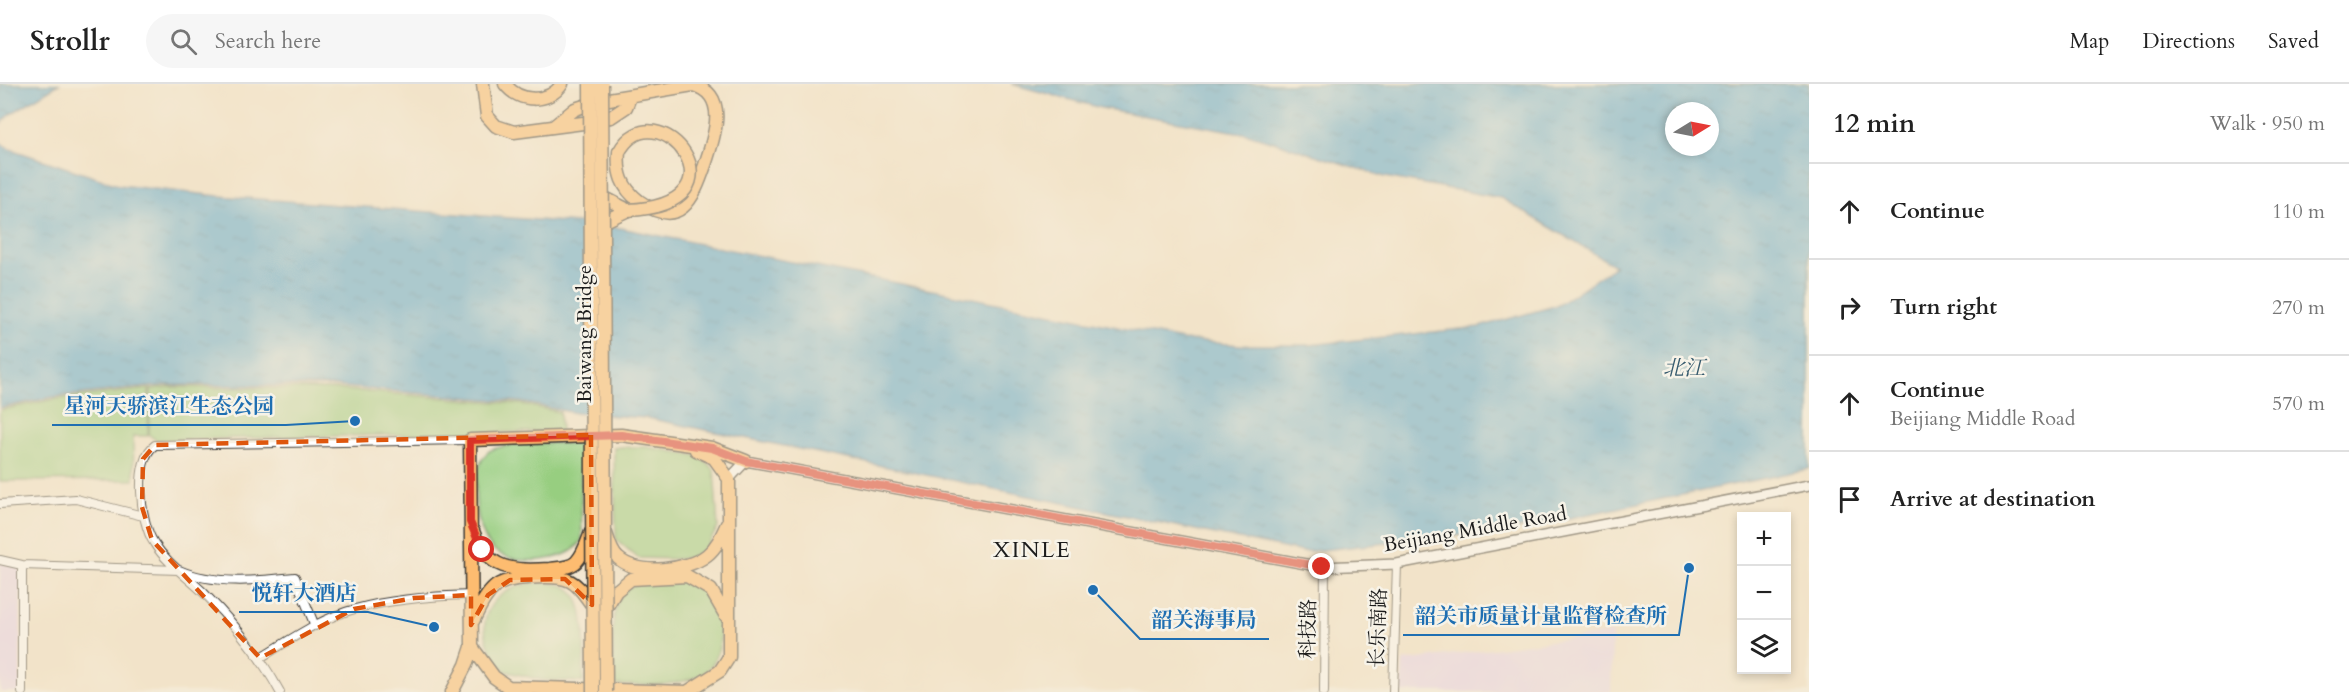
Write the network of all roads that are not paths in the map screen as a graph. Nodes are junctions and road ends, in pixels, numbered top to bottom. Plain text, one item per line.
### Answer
1 (483, 84) edge
2 (505, 84) edge
3 (562, 84) edge
4 (590, 84) edge
5 (602, 84) edge
6 (630, 97) junction
7 (553, 127) junction
8 (603, 197) junction
9 (628, 210) junction
10 (603, 222) junction
11 (470, 440) junction
12 (678, 444) junction
13 (746, 461) junction
14 (729, 479) junction
15 (1809, 485) edge
16 (0, 504) edge
17 (143, 516) junction
18 (729, 520) junction
19 (470, 522) junction
20 (605, 531) junction
21 (591, 532) junction
22 (0, 560) edge
23 (1397, 564) junction
24 (22, 565) junction
25 (1325, 567) junction
26 (179, 570) junction
27 (513, 574) junction
28 (471, 595) junction
29 (592, 605) junction
30 (606, 608) junction
31 (728, 620) junction
32 (471, 625) junction
33 (315, 626) junction
34 (472, 647) junction
35 (260, 658) junction
36 (511, 690) edge
37 (22, 692) edge
38 (280, 692) edge
39 (452, 692) edge
40 (593, 692) edge
41 (606, 692) edge
42 (687, 692) edge
43 (1324, 692) edge
44 (1393, 692) edge

1 - 7 main road
2 - 3 main road
4 - 21 main road, Baiwang Bridge, bridge
5 - 8 main road, Baiwang Bridge, bridge
6 - 7 main road
6 - 7 main road
6 - 9 main road, bridge
8 - 9 main road
8 - 10 main road, Baiwang Bridge, bridge
9 - 10 main road
10 - 20 main road, Baiwang Bridge, bridge
11 - 12 main road
11 - 17 street
11 - 19 main road
12 - 13 main road
12 - 14 main road
13 - 14 street
13 - 25 street, Beijiang Middle Road
14 - 18 main road
15 - 23 street, Beijiang Middle Road
16 - 17 street
17 - 26 street
18 - 20 main road
18 - 31 main road
19 - 27 main road
19 - 28 main road
20 - 30 main road, Baiwang Bridge, bridge
21 - 27 main road
21 - 29 main road, Baiwang Bridge, bridge
22 - 24 street
23 - 25 street, Beijiang Middle Road
23 - 44 street, 长乐南路
24 - 26 street
24 - 37 street
25 - 43 street, 科技路
26 - 33 street
26 - 35 street
27 - 29 main road
27 - 32 main road
28 - 32 main road
28 - 33 street
29 - 40 main road, Baiwang Bridge, bridge
30 - 31 main road
30 - 41 main road, Baiwang Bridge, bridge
31 - 42 main road
32 - 34 main road
33 - 35 street
34 - 36 main road
34 - 39 main road
35 - 38 street
36 - 42 main road

